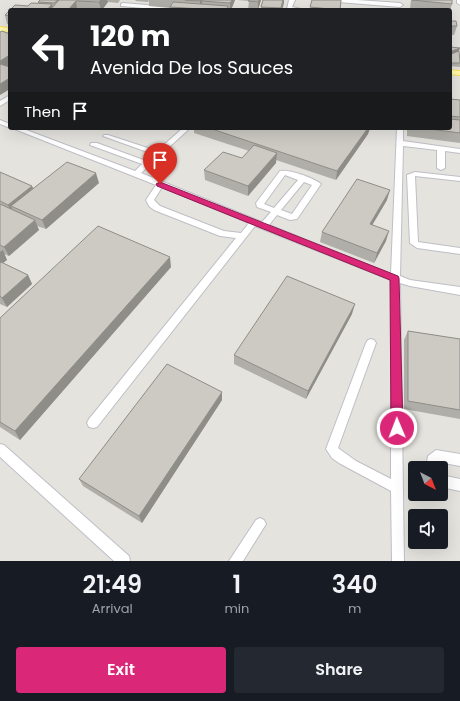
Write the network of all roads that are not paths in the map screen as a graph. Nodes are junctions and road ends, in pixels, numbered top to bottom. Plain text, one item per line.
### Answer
1 (127, 0) edge
2 (338, 0) edge
3 (400, 5) edge
4 (122, 8) edge
5 (20, 130) edge
6 (185, 130) edge
7 (400, 130) edge
8 (106, 136) dead end
9 (122, 141) junction
10 (400, 143) junction
11 (94, 145) dead end
12 (441, 148) junction
13 (111, 151) junction
14 (460, 151) edge
15 (159, 154) junction
16 (100, 161) junction
17 (148, 164) junction
18 (442, 168) dead end
19 (136, 174) junction
20 (303, 178) junction
21 (460, 179) edge
22 (160, 184) junction
23 (275, 212) junction
24 (254, 222) junction
25 (264, 226) junction
26 (243, 236) junction
27 (460, 251) edge
28 (395, 278) junction
29 (460, 291) edge
30 (460, 299) edge
31 (371, 343) dead end
32 (93, 423) dead end
33 (0, 449) edge
34 (460, 460) edge
35 (432, 461) edge
36 (448, 482) edge
37 (460, 485) edge
38 (398, 488) junction
39 (260, 524) dead end
40 (124, 561) edge
41 (235, 561) edge
42 (398, 561) edge

1 - 4 street
2 - 3 street
5 - 16 street
6 - 15 street
7 - 10 street
8 - 9 street
9 - 13 street
9 - 15 street
10 - 12 street
10 - 28 street
11 - 13 street
12 - 14 street
12 - 18 street
13 - 16 street
13 - 17 street
15 - 17 street
16 - 19 street
17 - 19 street
19 - 22 street
20 - 23 street
20 - 23 street
20 - 23 street
21 - 27 street
22 - 24 street
22 - 26 street
23 - 25 street
24 - 25 street
24 - 26 street
25 - 28 street
26 - 32 street
28 - 29 street
28 - 38 street
29 - 30 street
31 - 38 street
33 - 40 street
34 - 35 street
36 - 37 street
38 - 42 street
39 - 41 street

